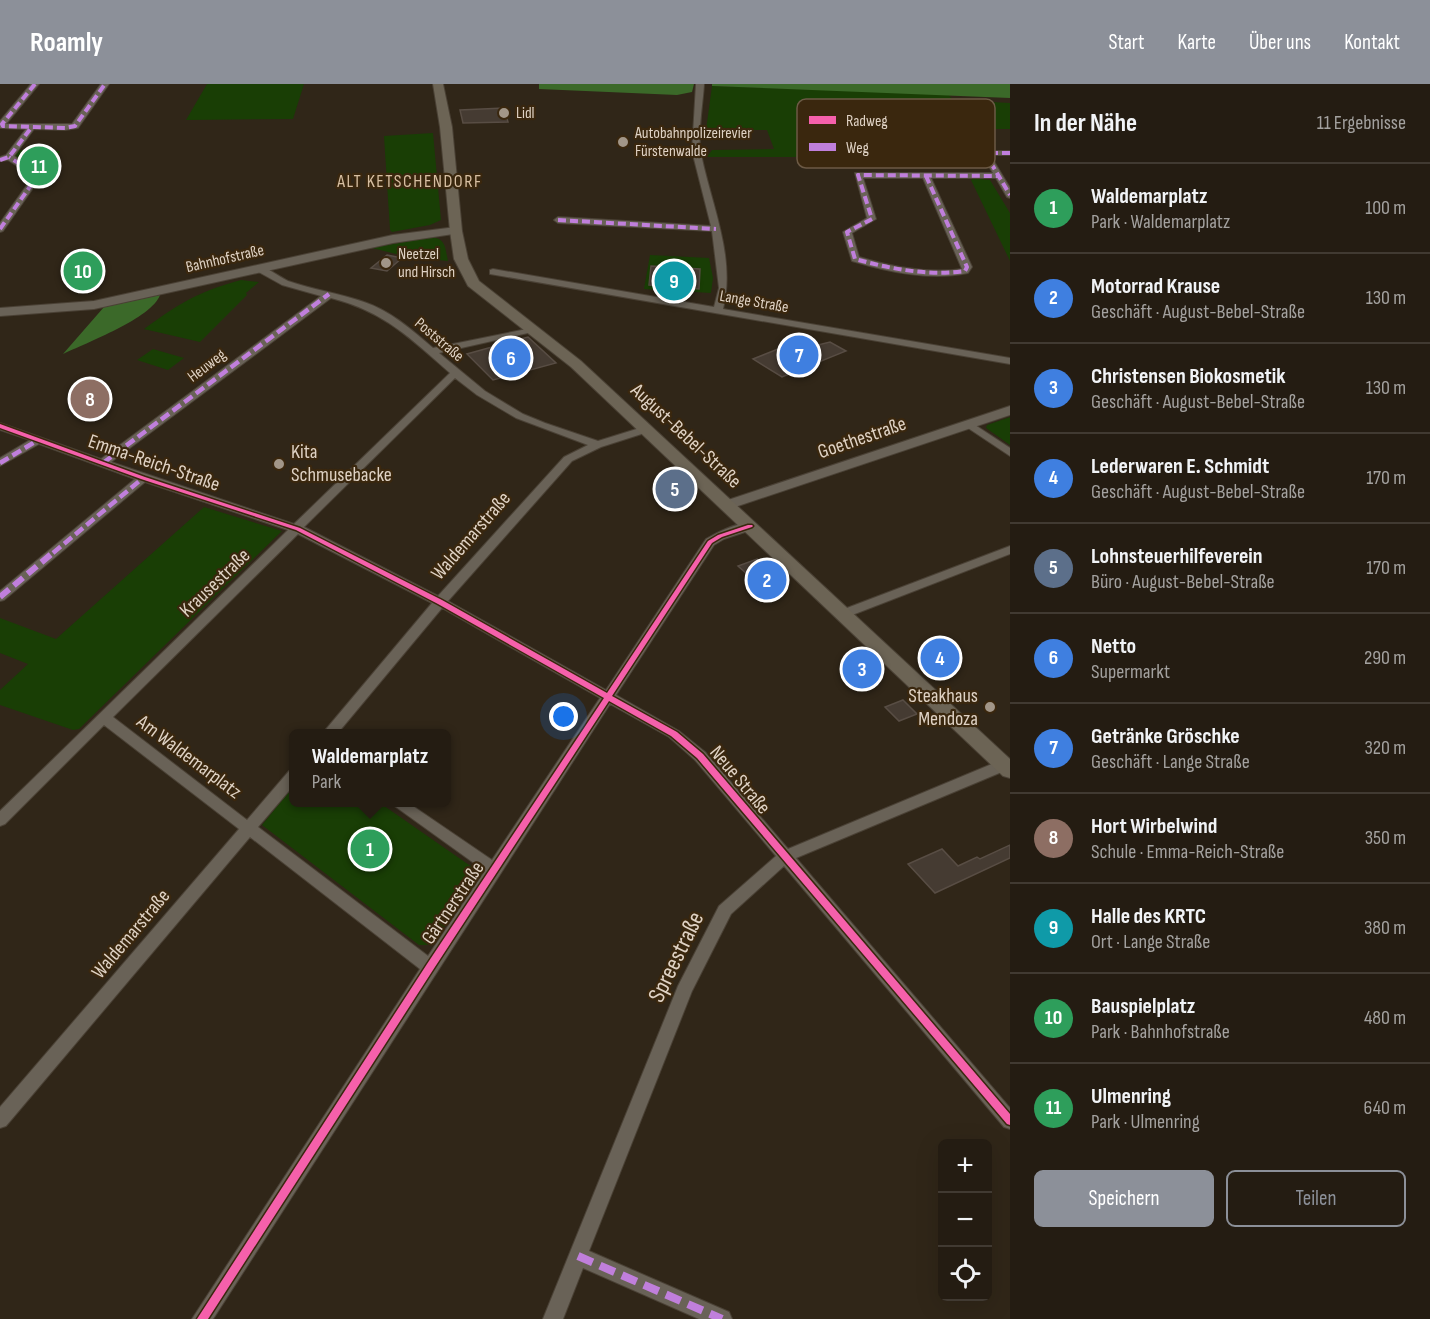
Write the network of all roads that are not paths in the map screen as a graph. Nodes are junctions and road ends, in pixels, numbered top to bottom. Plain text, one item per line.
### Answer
1 (35, 84) edge
2 (105, 84) edge
3 (438, 84) edge
4 (700, 84) edge
5 (32, 128) junction
6 (0, 149) edge
7 (15, 150) junction
8 (4, 158) edge
9 (994, 168) edge
10 (926, 176) junction
11 (999, 176) junction
12 (1010, 195) edge
13 (558, 220) dead end
14 (716, 228) junction
15 (0, 229) edge
16 (456, 231) junction
17 (258, 268) junction
18 (494, 272) dead end
19 (328, 294) junction
20 (718, 311) junction
21 (0, 312) edge
22 (534, 329) junction
23 (430, 352) junction
24 (1010, 361) edge
25 (457, 374) junction
26 (1010, 410) edge
27 (969, 424) junction
28 (0, 426) edge
29 (647, 429) junction
30 (38, 440) junction
31 (597, 445) junction
32 (1010, 453) edge
33 (0, 463) edge
34 (103, 463) junction
35 (143, 478) junction
36 (727, 505) junction
37 (750, 526) junction
38 (298, 528) junction
39 (1010, 550) edge
40 (0, 597) edge
41 (440, 602) junction
42 (843, 614) junction
43 (609, 696) junction
44 (104, 718) junction
45 (333, 729) edge
46 (1007, 768) edge
47 (289, 782) edge
48 (403, 807) edge
49 (0, 820) edge
50 (250, 828) junction
51 (784, 857) junction
52 (495, 870) junction
53 (430, 967) junction
54 (0, 1120) edge
55 (1010, 1121) edge
56 (578, 1256) junction
57 (202, 1319) edge
58 (553, 1319) edge
59 (722, 1319) edge

1 - 5 street
2 - 5 street
3 - 16 main road, August-Bebel-Straße
4 - 14 street
5 - 7 street
6 - 7 street
7 - 8 street
8 - 15 street
9 - 11 street
10 - 10 street
10 - 11 street
11 - 12 street
13 - 14 street
14 - 20 street
16 - 17 street, Bahnhofstraße
16 - 22 main road, August-Bebel-Straße
17 - 19 street, Poststraße
17 - 21 street, Bahnhofstraße
18 - 20 street, Lange Straße
19 - 23 street, Poststraße
19 - 34 street, Heuweg
20 - 24 street, Lange Straße
22 - 23 street
22 - 29 main road, August-Bebel-Straße
23 - 25 street, Poststraße
25 - 31 street, Poststraße
25 - 38 street, Krausestraße
26 - 27 street, Goethestraße
27 - 32 street
27 - 36 street, Goethestraße
28 - 30 street, Emma-Reich-Straße
29 - 31 street, Waldemarstraße
29 - 36 main road, August-Bebel-Straße
30 - 33 street
30 - 34 street, Emma-Reich-Straße
31 - 41 street, Waldemarstraße
34 - 35 street, Emma-Reich-Straße
35 - 38 street, Emma-Reich-Straße
35 - 40 street
36 - 37 main road, August-Bebel-Straße
37 - 42 main road, August-Bebel-Straße
37 - 43 street, Gärtnerstraße
38 - 41 street, Neue Straße
38 - 44 street, Krausestraße
39 - 42 street
41 - 43 street, Neue Straße
41 - 45 street, Waldemarstraße
42 - 46 main road, August-Bebel-Straße
43 - 51 street, Neue Straße
43 - 52 street, Gärtnerstraße
44 - 49 street, Krausestraße
44 - 50 street, Am Waldemarplatz
46 - 51 street, Spreestraße
47 - 50 street, Waldemarstraße
48 - 52 street
50 - 53 street, Am Waldemarplatz
50 - 54 street, Waldemarstraße
51 - 55 street, Neue Straße
51 - 56 street, Spreestraße
52 - 53 street, Gärtnerstraße
53 - 57 street, Gärtnerstraße
56 - 58 street, Spreestraße
56 - 59 street

